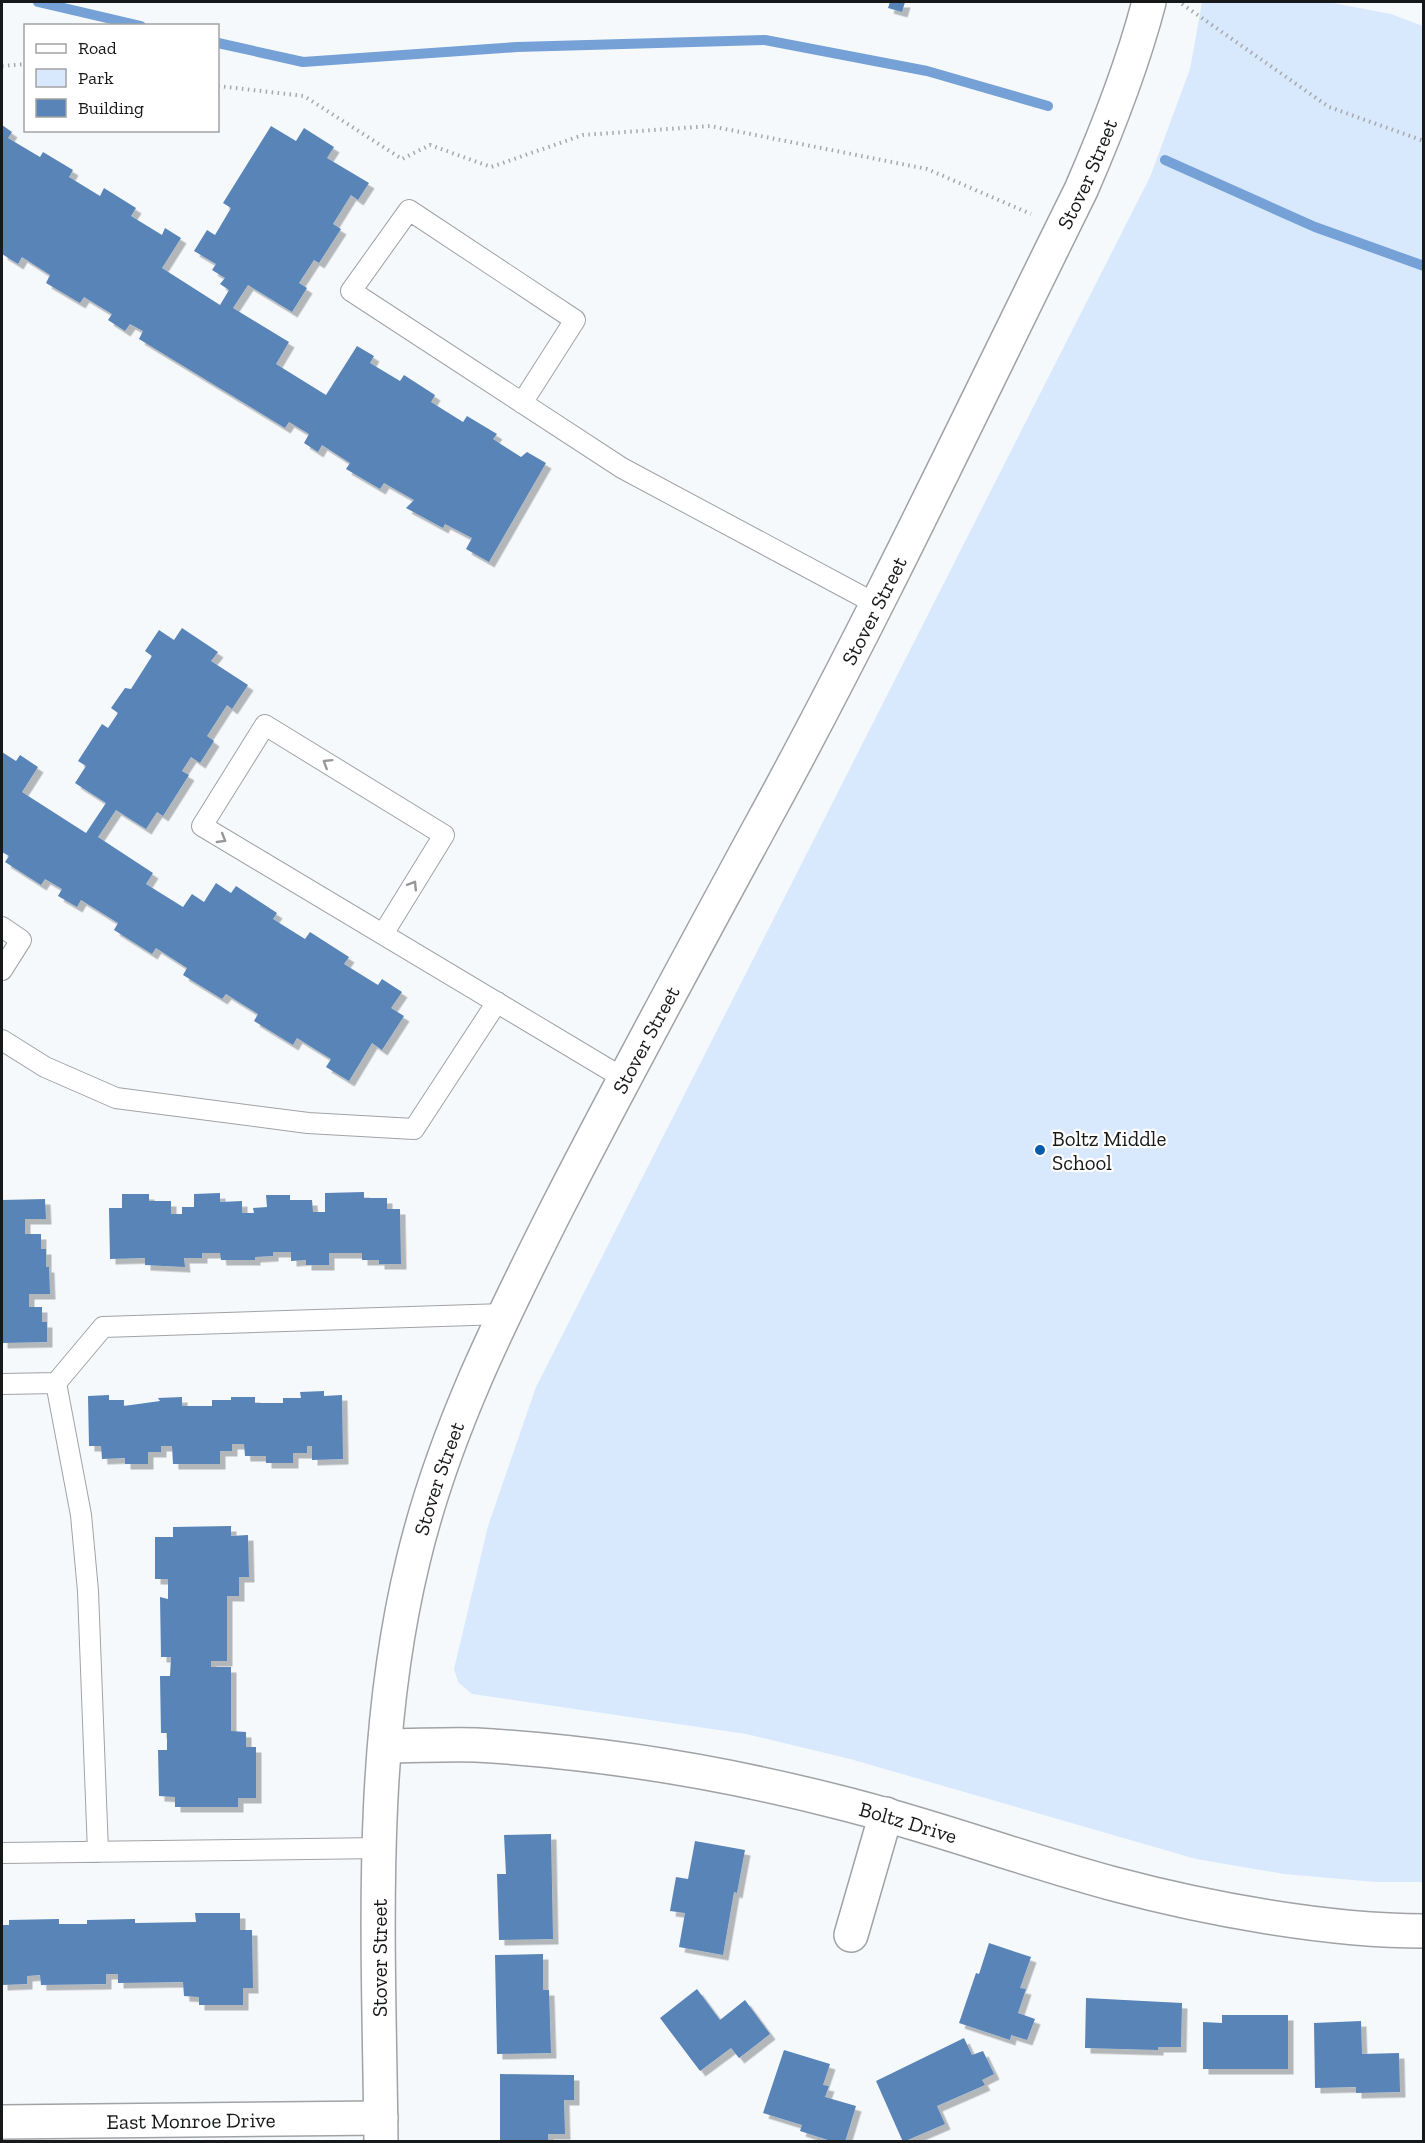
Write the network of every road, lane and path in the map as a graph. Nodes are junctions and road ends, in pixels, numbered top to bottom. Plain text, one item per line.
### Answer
1 (1149, 2) edge
2 (1179, 2) edge
3 (24, 64) edge
4 (2, 66) edge
5 (219, 86) edge
6 (1424, 141) edge
7 (1062, 228) junction
8 (522, 403) junction
9 (876, 604) junction
10 (2, 927) edge
11 (383, 934) junction
12 (2, 970) edge
13 (497, 1002) junction
14 (2, 1040) edge
15 (623, 1078) junction
16 (504, 1314) junction
17 (56, 1383) junction
18 (2, 1384) edge
19 (386, 1746) junction
20 (886, 1815) junction
21 (380, 1848) junction
22 (98, 1852) junction
23 (2, 1853) edge
24 (1424, 1931) edge
25 (851, 1935) dead end
26 (2, 2122) edge
27 (381, 2130) edge

1 - 7 street, Stover Street
2 - 6 path
3 - 4 path
5 - 7 path
7 - 9 street, Stover Street
8 - 8 lane
8 - 9 lane
9 - 15 street, Stover Street
10 - 12 lane
11 -> 11 lane
11 - 13 lane
13 - 14 lane
13 - 15 lane
15 - 16 street, Stover Street
16 - 17 lane
16 - 19 street, Stover Street
17 - 18 lane
17 - 22 lane
19 - 20 street, Boltz Drive
19 - 21 street, Stover Street
20 - 24 street, Boltz Drive
20 - 25 street
21 - 22 lane
21 - 27 street, Stover Street
22 - 23 lane
26 - 27 street, East Monroe Drive

